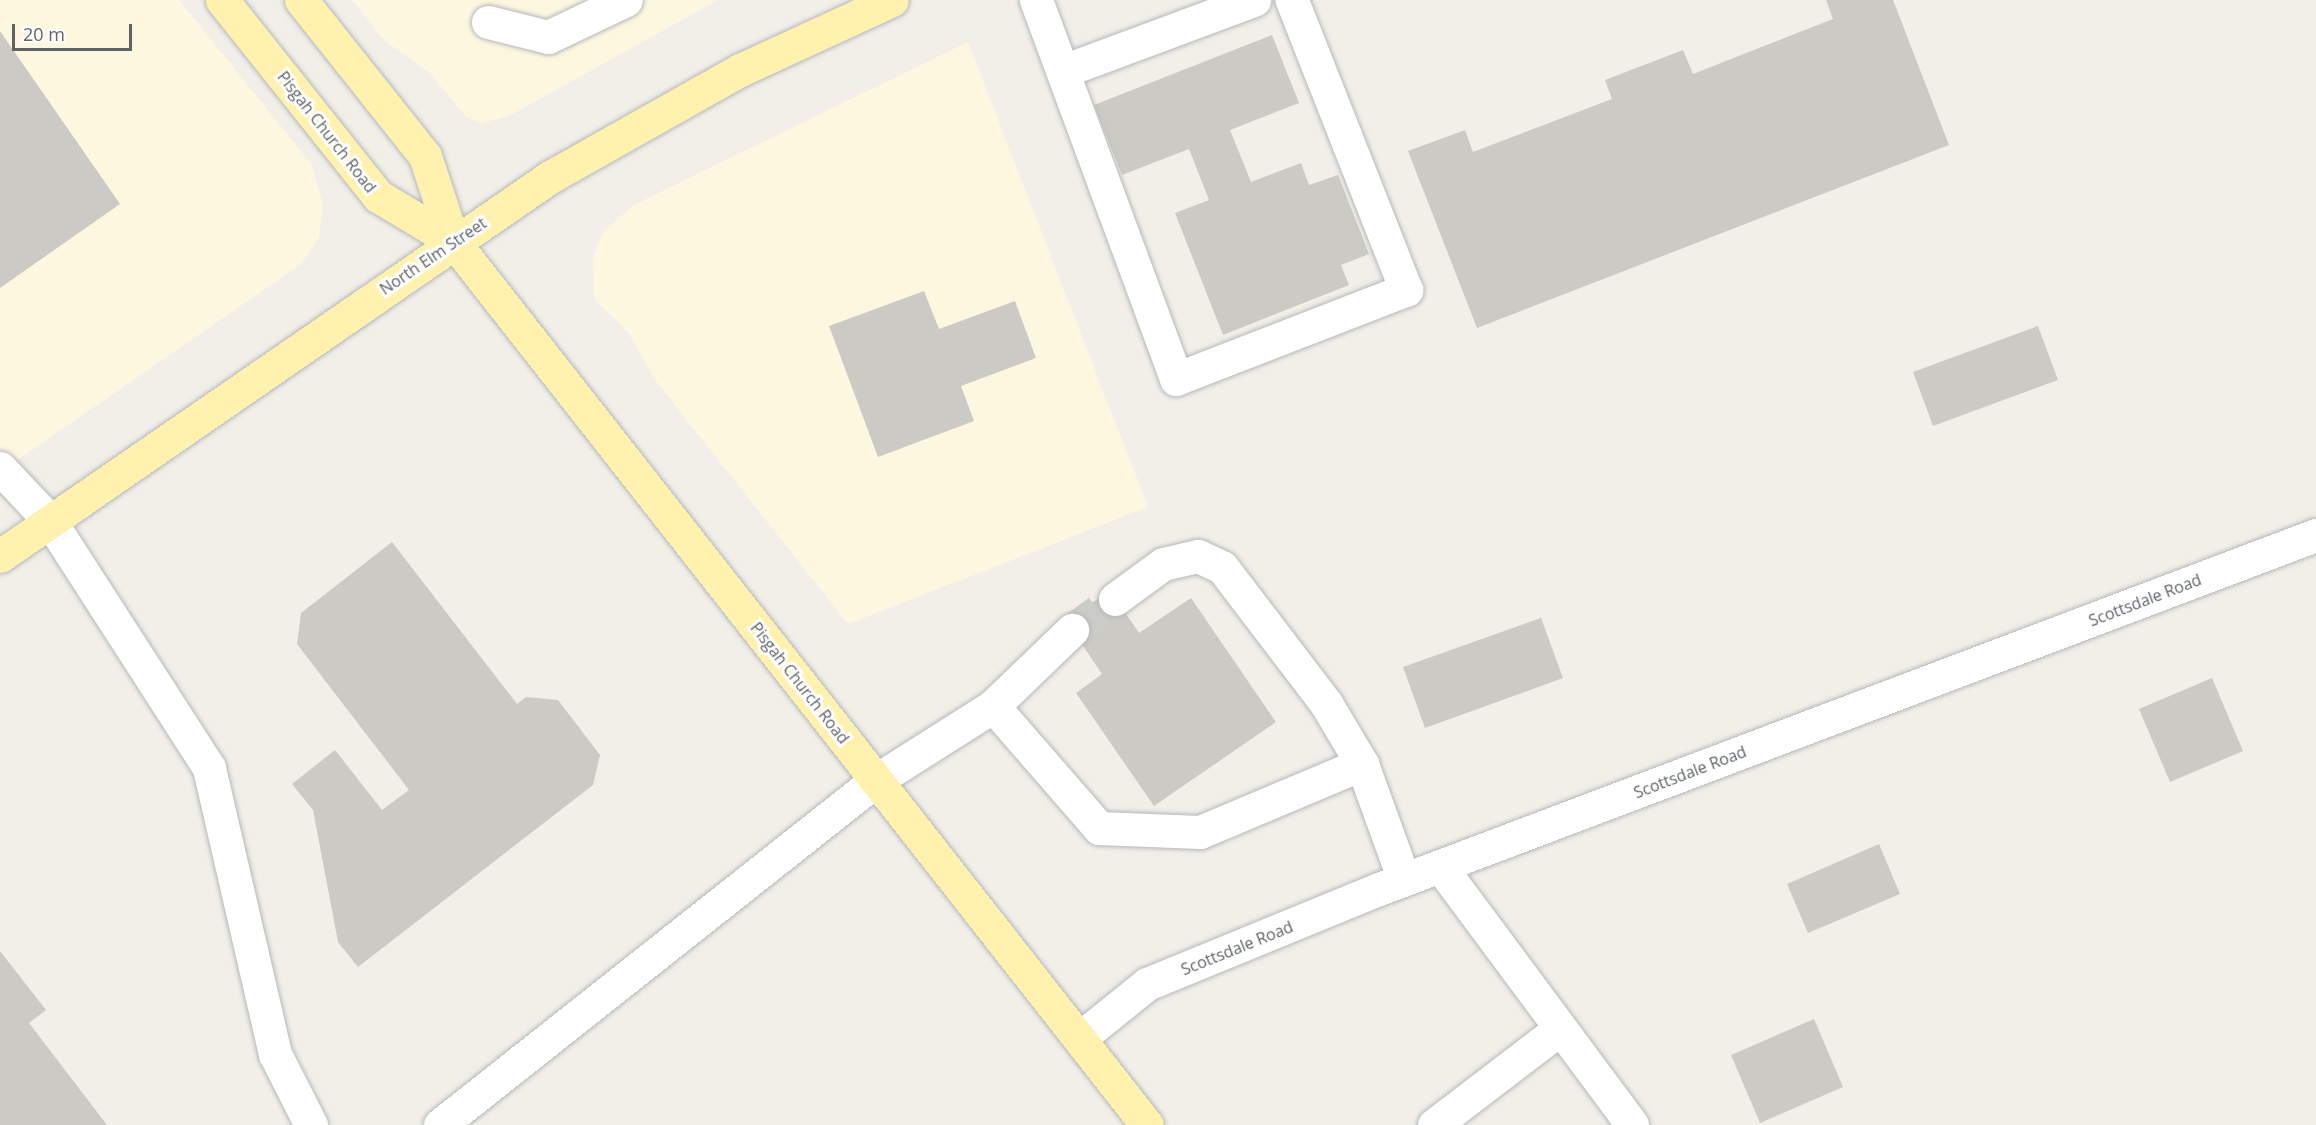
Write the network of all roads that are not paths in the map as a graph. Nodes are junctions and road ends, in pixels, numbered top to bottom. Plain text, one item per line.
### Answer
1 (222, 0) edge
2 (301, 0) edge
3 (626, 0) edge
4 (892, 0) edge
5 (1036, 0) edge
6 (1254, 0) edge
7 (1292, 0) edge
8 (846, 9) edge
9 (488, 22) dead end
10 (1063, 71) junction
11 (453, 241) junction
12 (0, 468) edge
13 (50, 521) junction
14 (2316, 535) edge
15 (0, 556) edge
16 (1115, 598) tunnel mouth
17 (1072, 630) tunnel mouth
18 (993, 706) junction
19 (1362, 764) junction
20 (875, 781) junction
21 (1440, 866) junction
22 (1404, 880) junction
23 (1557, 1031) junction
24 (1080, 1038) junction
25 (311, 1125) edge
26 (440, 1125) edge
27 (1147, 1125) edge
28 (1434, 1125) edge
29 (1632, 1125) edge

1 - 11 main road, Pisgah Church Road
2 - 11 main road, Pisgah Church Road
3 - 9 street
4 - 8 main road, North Elm Street
5 - 10 street
6 - 10 street
7 - 10 street
8 - 11 main road, North Elm Street
11 - 13 main road, North Elm Street
11 - 20 main road, Pisgah Church Road
12 - 13 street
13 - 15 main road, North Elm Street
13 - 25 street
14 - 21 street, Scottsdale Road
16 - 19 street
17 - 18 street
18 - 19 street
18 - 20 street
19 - 22 street
20 - 24 main road, Pisgah Church Road
20 - 26 street
21 - 22 street, Scottsdale Road
21 - 23 street
22 - 24 street, Scottsdale Road
23 - 28 street
23 - 29 street
24 - 27 main road, Pisgah Church Road

